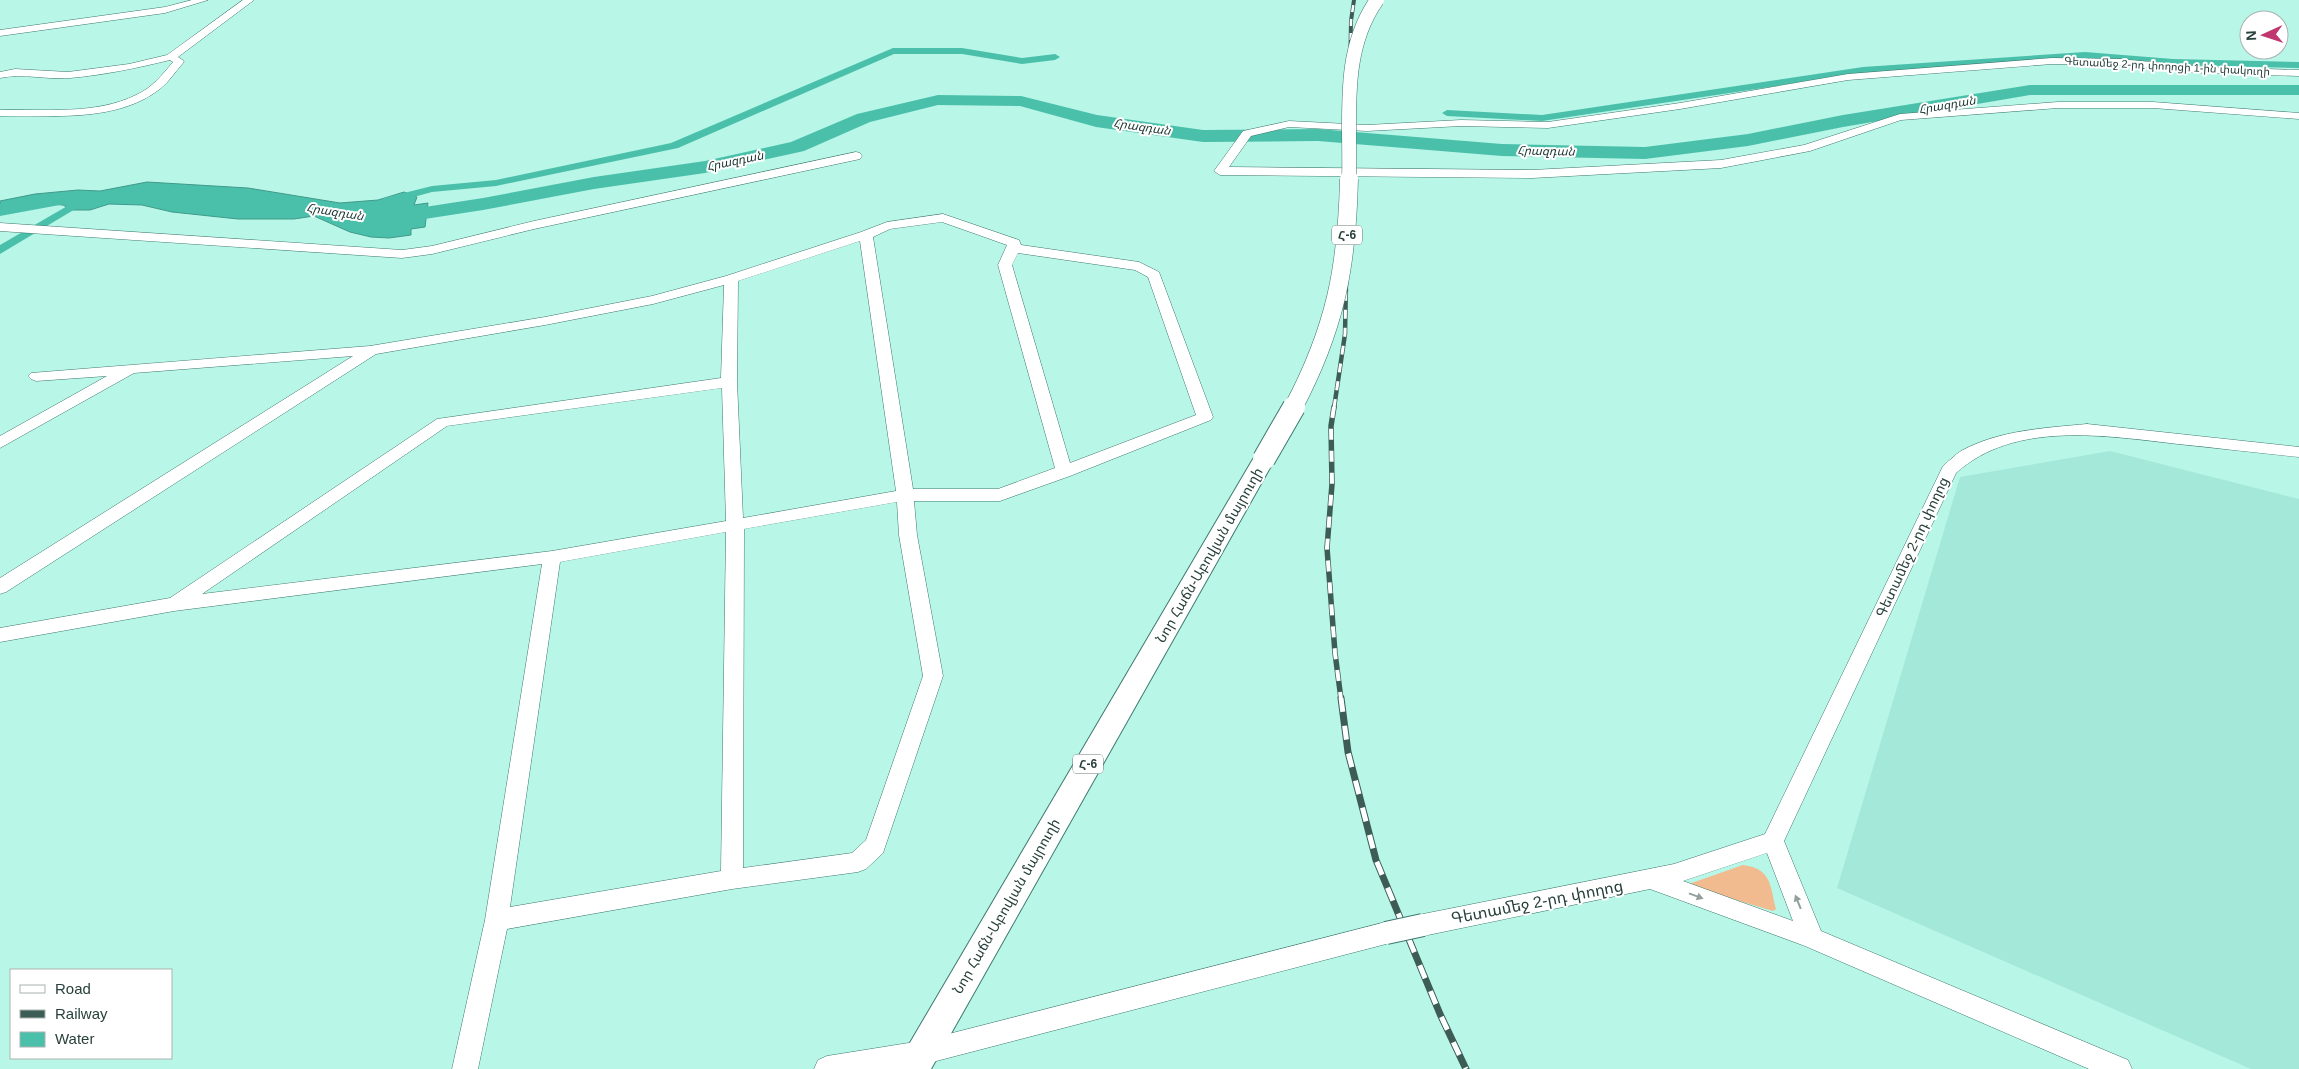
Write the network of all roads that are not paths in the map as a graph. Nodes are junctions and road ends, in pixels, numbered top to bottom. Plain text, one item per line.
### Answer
1 (203, 0) edge
2 (249, 0) edge
3 (1377, 0) edge
4 (0, 33) edge
5 (171, 57) junction
6 (2299, 73) edge
7 (0, 75) edge
8 (0, 113) edge
9 (2299, 116) edge
10 (856, 156) dead end
11 (0, 227) edge
12 (866, 235) junction
13 (1014, 248) junction
14 (731, 279) junction
15 (372, 350) junction
16 (130, 369) junction
17 (36, 376) dead end
18 (729, 382) junction
19 (0, 443) edge
20 (2299, 452) edge
21 (1064, 472) junction
22 (905, 495) junction
23 (735, 524) junction
24 (552, 557) junction
25 (0, 588) edge
26 (174, 604) junction
27 (0, 635) edge
28 (1773, 841) junction
29 (732, 879) junction
30 (1650, 879) junction
31 (497, 920) junction
32 (1812, 938) junction
33 (917, 1061) edge
34 (465, 1069) edge
35 (827, 1069) edge
36 (2119, 1069) edge

1 - 4 street
2 - 5 street
3 - 33 main road, Նոր Հաճն-Աբովյան մայրուղի / Հ-6, bridge
5 - 7 street
5 - 8 street
6 - 9 street, Գետամեջ 2-րդ փողոցի 1-ին փակուղի
10 - 11 street
12 - 13 street
12 - 14 street
12 - 22 street
13 - 21 street
13 - 21 street
14 - 15 street
14 - 18 street
15 - 16 street
15 - 25 street
16 - 17 street
16 - 19 street
18 - 23 street
18 - 26 street
20 - 28 street, Գետամեջ 2-րդ փողոց
21 - 22 street
22 - 23 street
22 - 29 street
23 - 24 street
23 - 29 street
24 - 26 street
24 - 31 street
26 - 27 street
28 - 30 street, Գետամեջ 2-րդ փողոց
32 -> 28 street
29 - 31 street
30 -> 32 street
30 - 33 street, Գետամեջ 2-րդ փողոց, bridge
31 - 34 street
32 - 36 street
33 - 35 street, Գետամեջ 2-րդ փողոց

